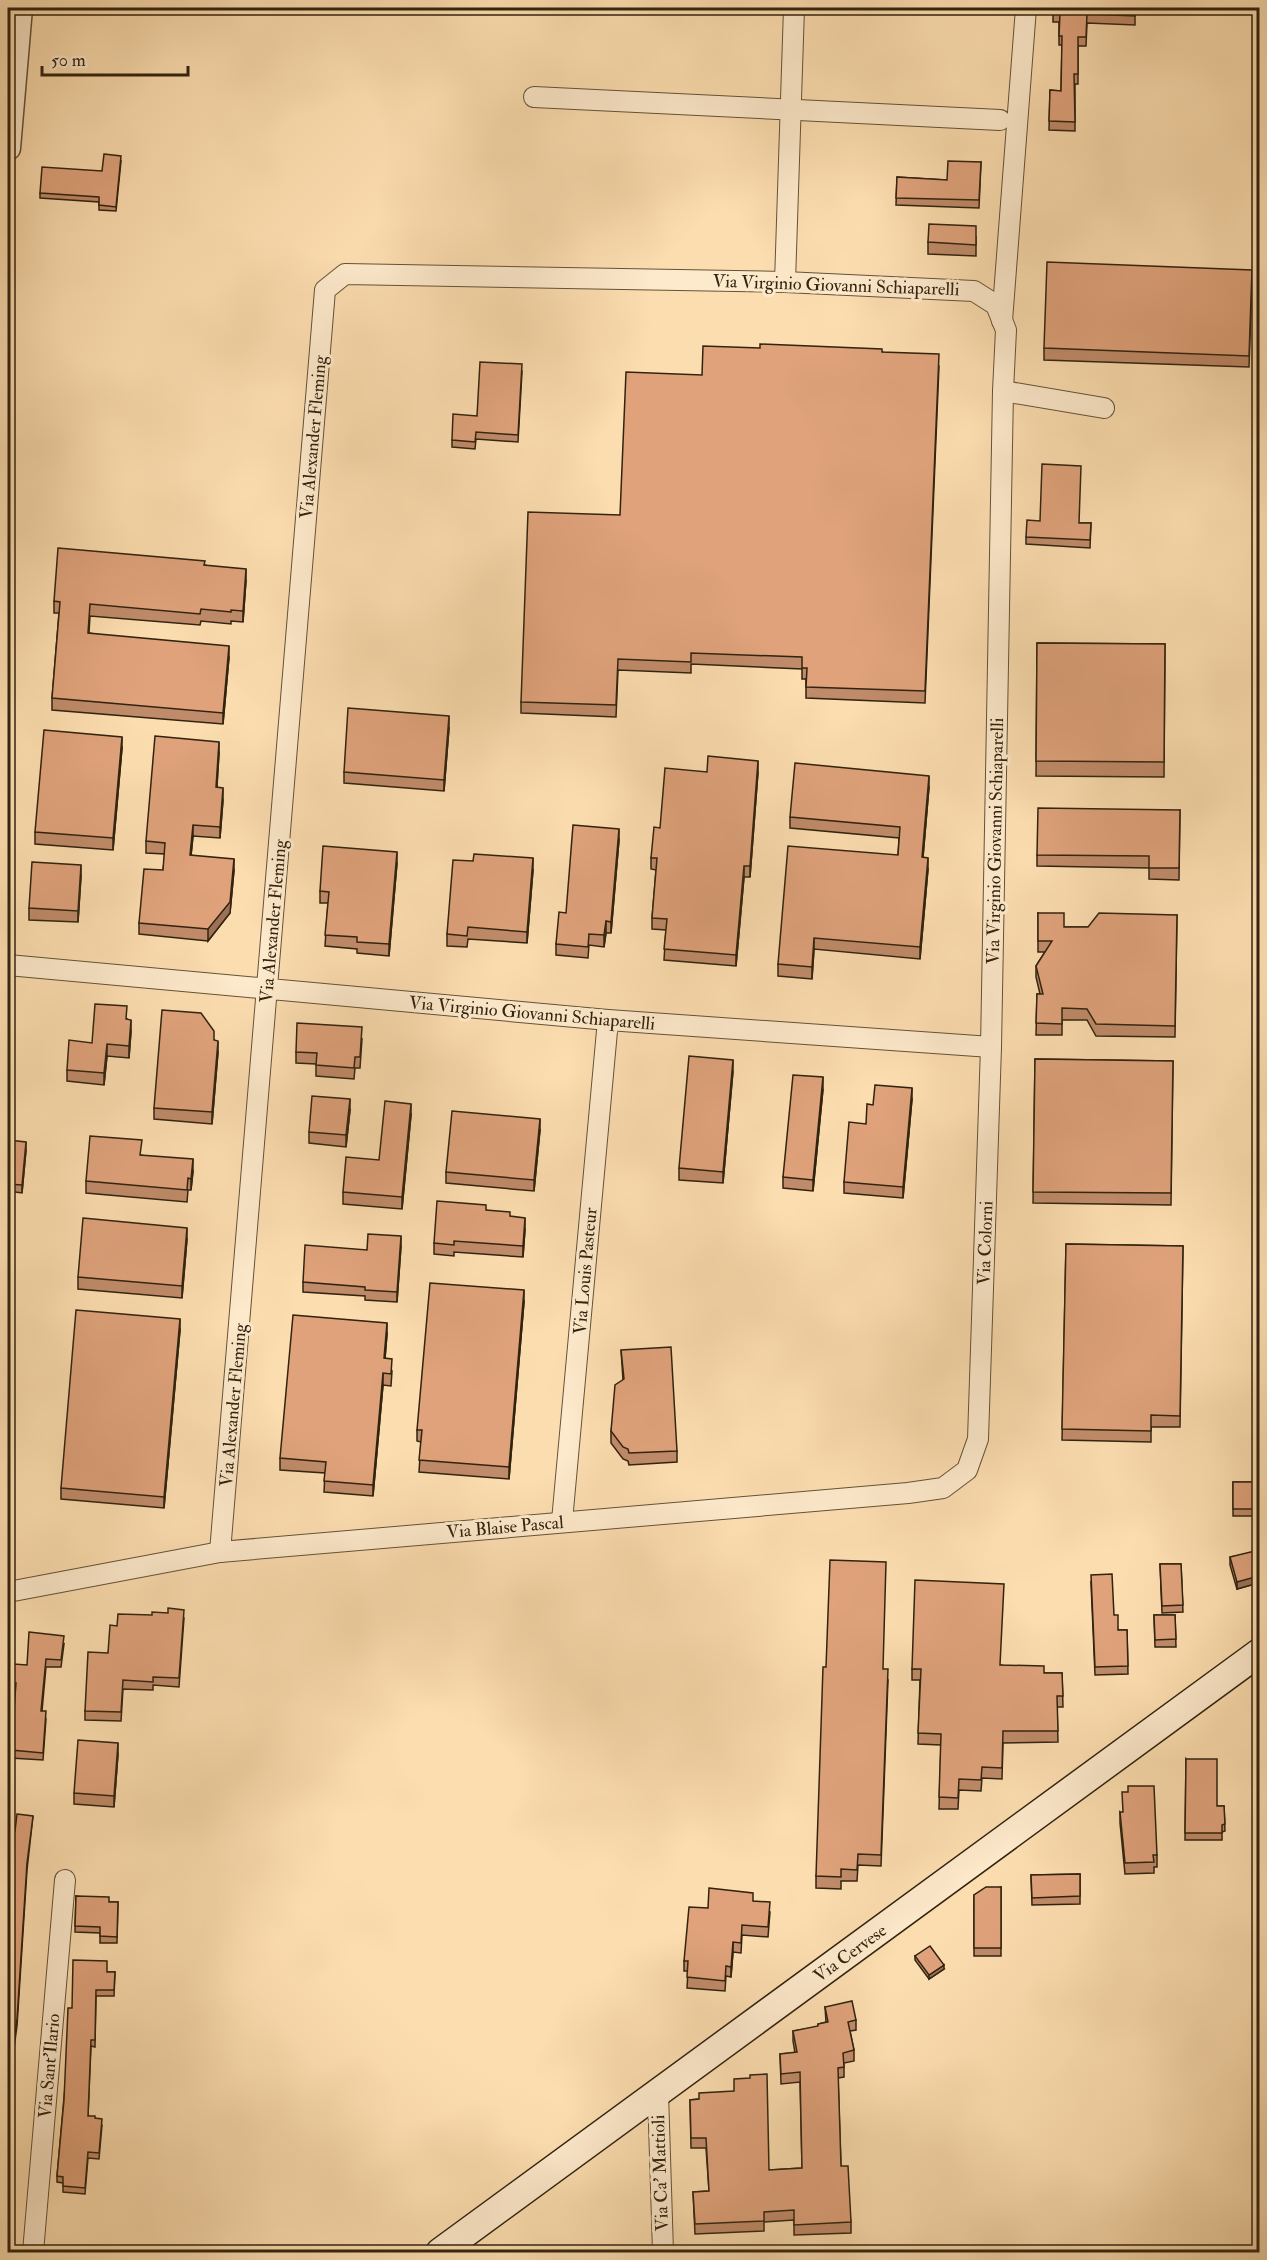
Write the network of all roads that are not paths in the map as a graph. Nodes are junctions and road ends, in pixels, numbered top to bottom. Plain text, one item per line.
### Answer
1 (20, 8) edge
2 (794, 8) edge
3 (1026, 8) edge
4 (534, 97) dead end
5 (791, 110) junction
6 (1000, 120) dead end
7 (8, 148) edge
8 (785, 282) junction
9 (325, 290) joint
10 (1002, 321) junction
11 (1003, 391) junction
12 (1104, 408) dead end
13 (8, 965) edge
14 (268, 990) junction
15 (608, 1020) junction
16 (991, 1047) junction
17 (978, 1439) joint
18 (562, 1521) junction
19 (220, 1552) junction
20 (8, 1592) edge
21 (1260, 1652) edge
22 (65, 1880) dead end
23 (658, 2093) junction
24 (33, 2253) edge
25 (440, 2253) edge
26 (663, 2253) edge

1 - 7 street
2 - 5 street
3 - 10 street
4 - 5 street
5 - 6 street
5 - 8 street
8 - 9 street, Via Virginio Giovanni Schiaparelli
8 - 10 street, Via Virginio Giovanni Schiaparelli
9 - 14 street, Via Alexander Fleming
10 - 11 street, Via Virginio Giovanni Schiaparelli
11 - 12 street
11 - 16 street, Via Virginio Giovanni Schiaparelli
13 - 14 street, Via Virginio Giovanni Schiaparelli
14 - 15 street, Via Virginio Giovanni Schiaparelli
14 - 19 street, Via Alexander Fleming
15 - 16 street, Via Virginio Giovanni Schiaparelli
15 - 18 street, Via Louis Pasteur
16 - 17 street, Via Colorni
17 - 18 street, Via Blaise Pascal
18 - 19 street, Via Blaise Pascal
19 - 20 street, Via Blaise Pascal
21 - 23 main road, Via Cervese
22 - 24 street, Via Sant'Ilario
23 - 25 main road, Via Cervese
23 - 26 street, Via Ca' Mattioli

